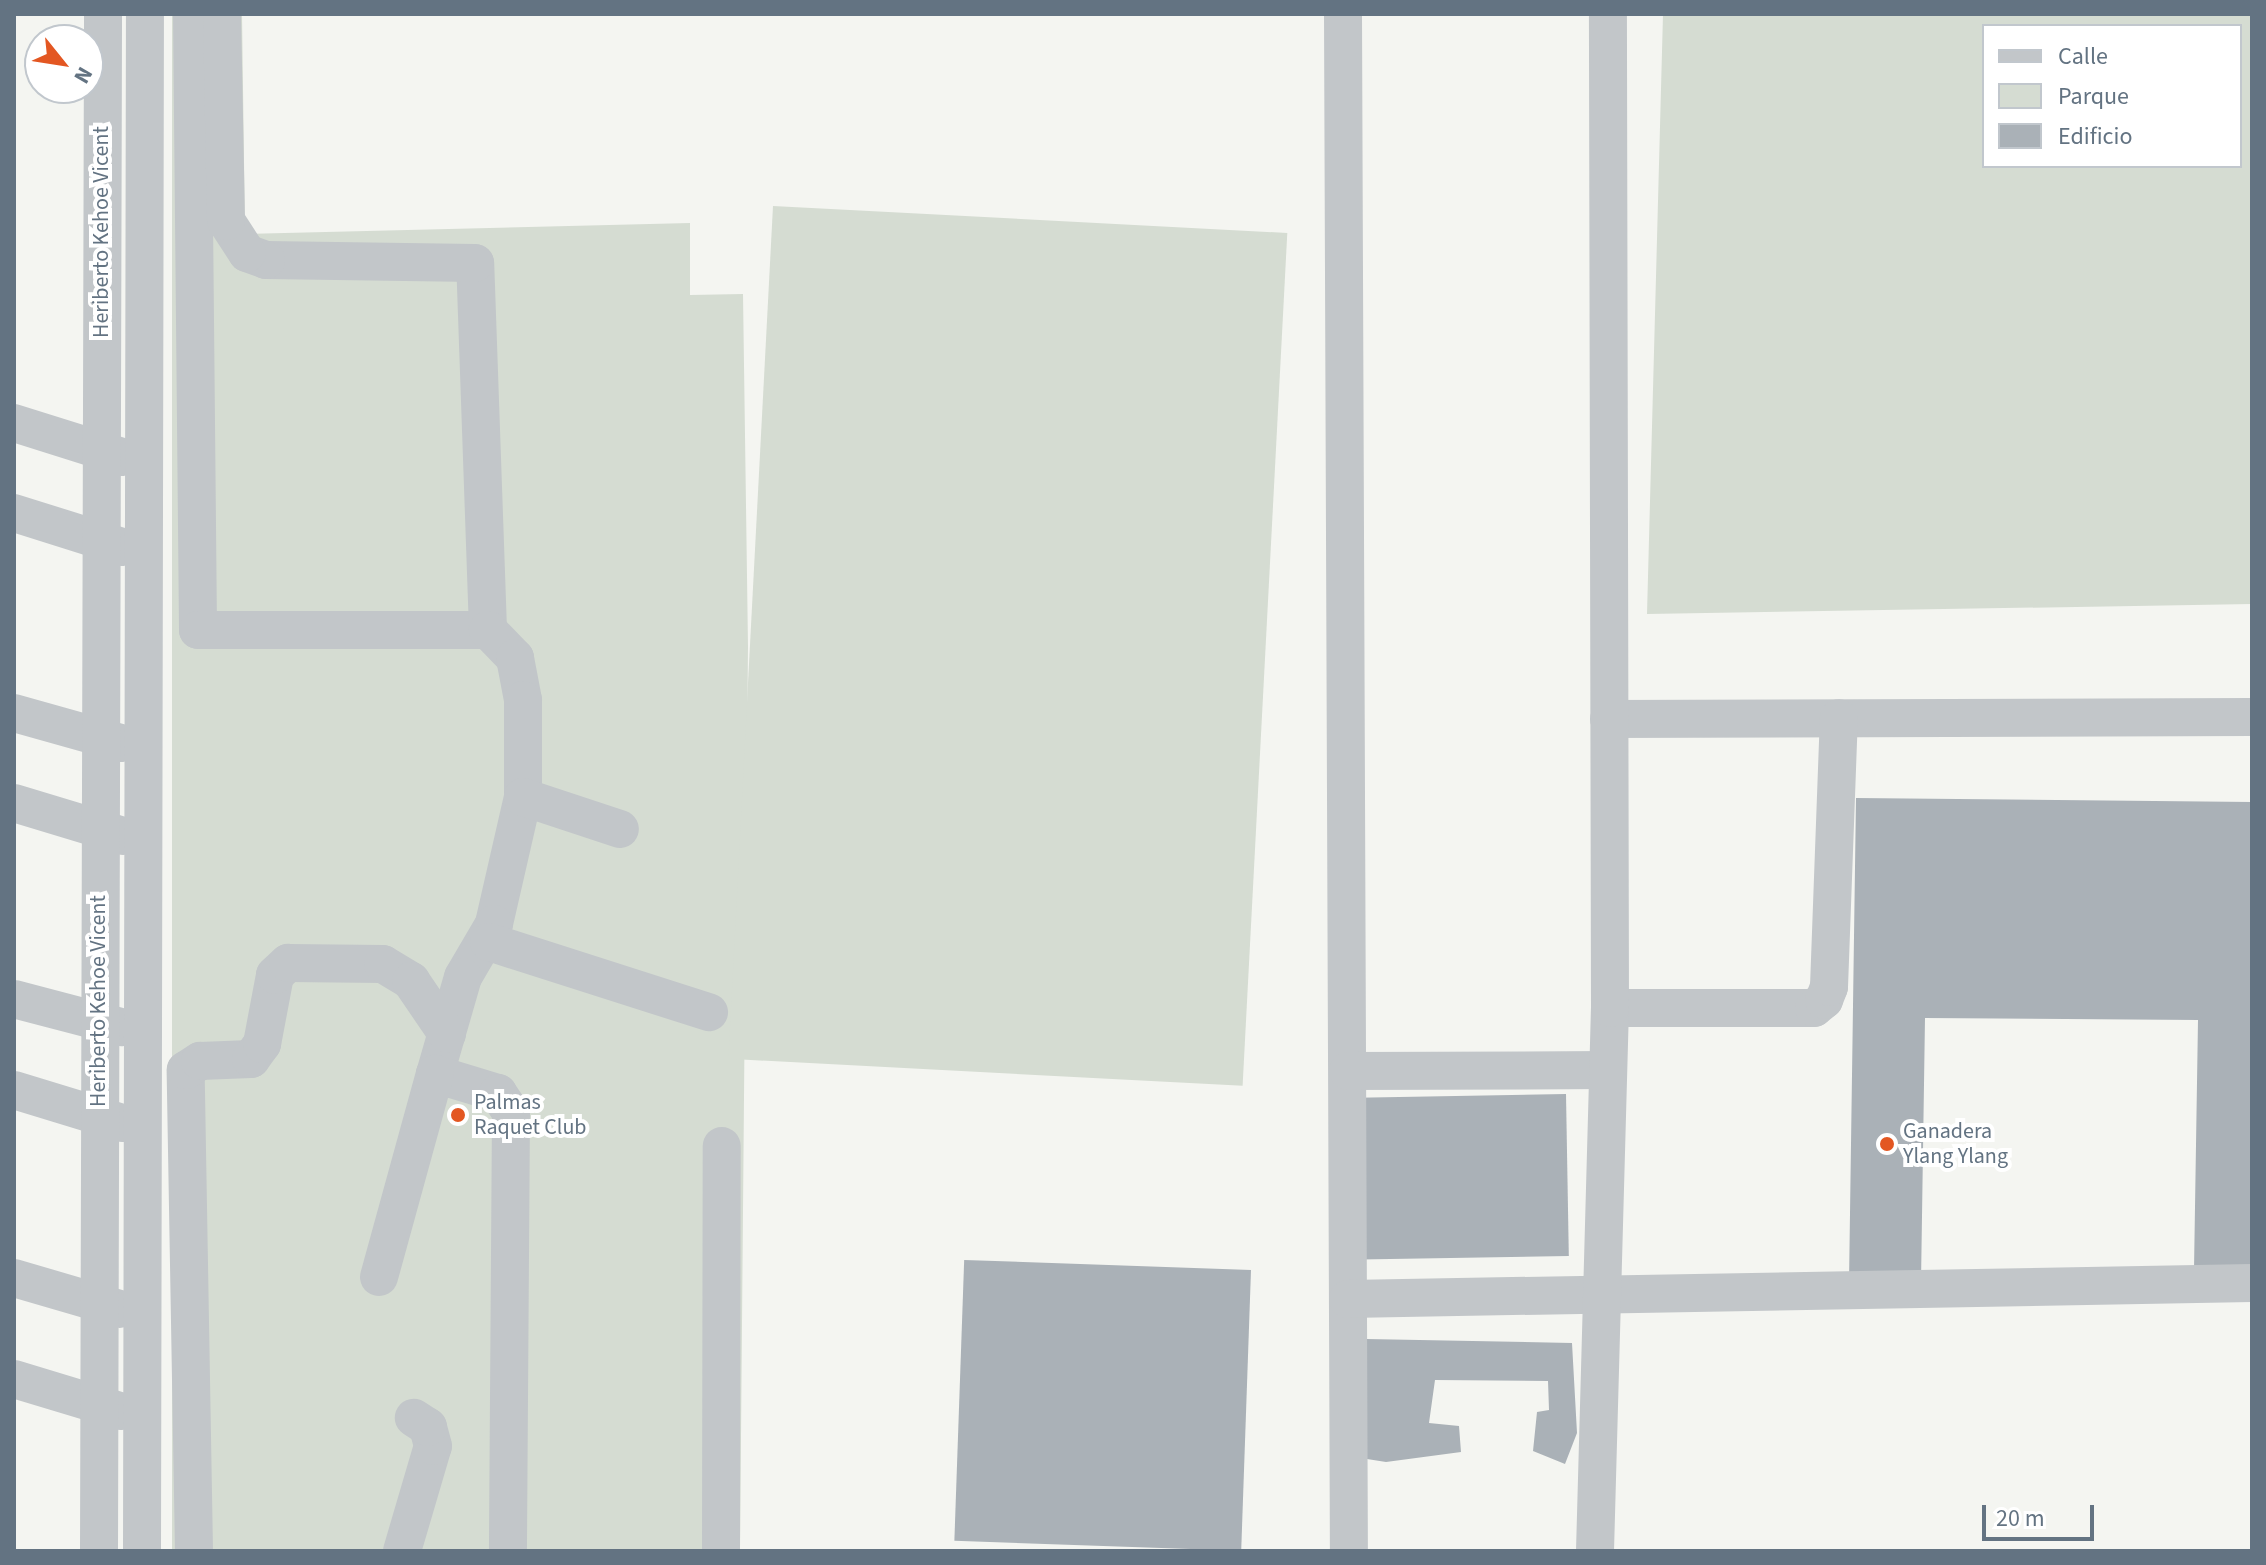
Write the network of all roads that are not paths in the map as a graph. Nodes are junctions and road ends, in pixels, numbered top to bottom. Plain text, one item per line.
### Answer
1 (103, 14) edge
2 (145, 14) edge
3 (192, 14) edge
4 (222, 14) edge
5 (1343, 14) edge
6 (1608, 14) edge
7 (14, 423) edge
8 (101, 450) junction
9 (144, 463) junction
10 (14, 513) edge
11 (101, 541) junction
12 (144, 553) junction
13 (488, 630) junction
14 (14, 713) edge
15 (2252, 717) edge
16 (1839, 718) junction
17 (1609, 719) junction
18 (100, 737) junction
19 (143, 749) junction
20 (523, 797) junction
21 (14, 803) edge
22 (99, 829) junction
23 (620, 829) dead end
24 (143, 842) junction
25 (489, 942) junction
26 (463, 977) junction
27 (411, 981) junction
28 (14, 999) edge
29 (1610, 1008) junction
30 (709, 1012) dead end
31 (99, 1022) junction
32 (143, 1033) junction
33 (447, 1034) junction
34 (1608, 1070) junction
35 (1348, 1071) junction
36 (435, 1074) junction
37 (14, 1090) edge
38 (98, 1116) junction
39 (143, 1129) junction
40 (722, 1146) dead end
41 (379, 1277) dead end
42 (14, 1278) edge
43 (2252, 1283) edge
44 (1600, 1292) junction
45 (1348, 1299) junction
46 (98, 1304) junction
47 (142, 1315) junction
48 (14, 1379) edge
49 (98, 1405) junction
50 (142, 1417) junction
51 (414, 1418) dead end
52 (99, 1551) edge
53 (142, 1551) edge
54 (194, 1551) edge
55 (402, 1551) edge
56 (508, 1551) edge
57 (721, 1551) edge
58 (1349, 1551) edge
59 (1595, 1551) edge

1 - 8 street, Heriberto Kehoe Vicent
2 - 9 street
3 - 13 street
4 - 13 street
5 - 35 street
6 - 17 street
7 - 8 street
8 - 9 street
8 - 11 street, Heriberto Kehoe Vicent
9 - 12 street
10 - 11 street
11 - 12 street
11 - 18 street, Heriberto Kehoe Vicent
12 - 19 street
13 - 20 street
14 - 18 street
15 - 16 street
16 - 17 street
16 - 29 street
17 - 29 street
18 - 19 street
18 - 22 street, Heriberto Kehoe Vicent
19 - 24 street
20 - 23 street
20 - 25 street
21 - 22 street
22 - 24 street
22 - 31 street, Heriberto Kehoe Vicent
24 - 32 street
25 - 26 street
25 - 30 street
26 - 27 street
26 - 33 street
27 - 33 street
27 - 54 street
28 - 31 street
29 - 34 street
31 - 32 street
31 - 38 street, Heriberto Kehoe Vicent
32 - 39 street
33 - 36 street
34 - 35 street
34 - 44 street
35 - 45 street
36 - 41 street
36 - 56 street
37 - 38 street
38 - 39 street
38 - 46 street, Heriberto Kehoe Vicent
39 - 47 street
40 - 57 street
42 - 46 street
43 - 44 street
44 - 45 street
44 - 59 street
45 - 58 street
46 - 47 street
46 - 49 street, Heriberto Kehoe Vicent
47 - 50 street
48 - 49 street
49 - 50 street
49 - 52 street, Heriberto Kehoe Vicent
50 - 53 street
51 - 55 street

